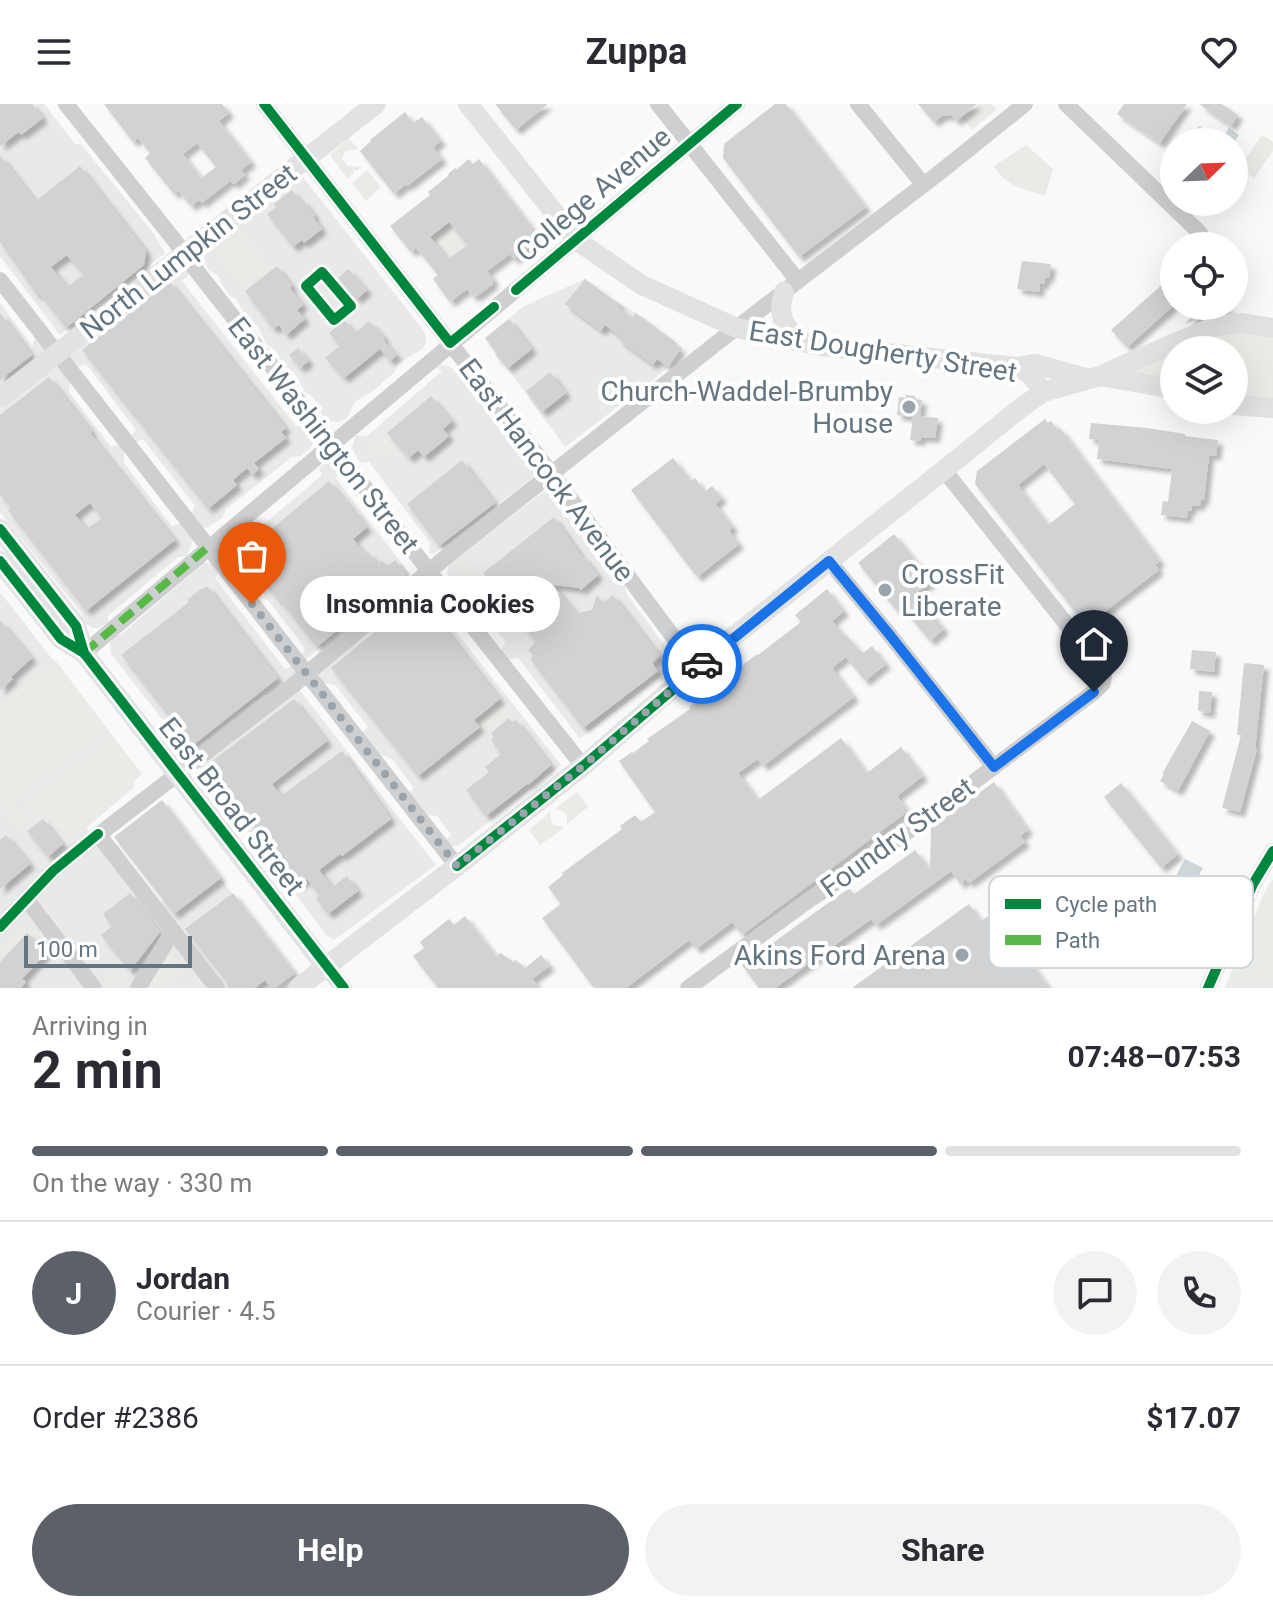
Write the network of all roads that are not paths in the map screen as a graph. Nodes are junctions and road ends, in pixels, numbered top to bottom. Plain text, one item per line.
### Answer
1 (66, 104) edge
2 (264, 104) edge
3 (376, 104) edge
4 (468, 104) edge
5 (658, 104) edge
6 (737, 104) edge
7 (858, 104) edge
8 (1025, 104) edge
9 (1066, 104) edge
10 (690, 144) junction
11 (306, 158) junction
12 (923, 184) junction
13 (1199, 232) edge
14 (576, 240) junction
15 (184, 254) junction
16 (0, 280) edge
17 (791, 286) junction
18 (737, 328) junction
19 (1273, 328) edge
20 (799, 342) junction
21 (450, 343) junction
22 (57, 353) junction
23 (1016, 367) junction
24 (1094, 377) junction
25 (1160, 387) edge
26 (1043, 392) junction
27 (0, 398) edge
28 (1248, 406) edge
29 (1273, 408) edge
30 (332, 444) junction
31 (944, 470) junction
32 (552, 474) junction
33 (0, 529) edge
34 (208, 547) junction
35 (0, 561) edge
36 (829, 561) junction
37 (429, 571) junction
38 (84, 653) junction
39 (697, 669) junction
40 (307, 674) junction
41 (583, 766) junction
42 (994, 767) junction
43 (177, 774) junction
44 (98, 834) junction
45 (1273, 851) edge
46 (457, 866) junction
47 (1253, 884) edge
48 (27, 900) junction
49 (0, 927) edge
50 (173, 931) junction
51 (326, 967) junction
52 (1217, 968) edge
53 (94, 988) edge
54 (138, 988) edge
55 (217, 988) edge
56 (298, 988) edge
57 (324, 988) edge
58 (344, 988) edge
59 (688, 988) edge
60 (1208, 988) edge

1 - 15 street, East Washington Street
2 - 11 street, East Hancock Avenue
3 - 11 main road, North Lumpkin Street
4 - 14 main road, East Dougherty Street
5 - 10 street
6 - 10 street, College Avenue
7 - 12 street
8 - 12 street
9 - 13 street
10 - 14 street, College Avenue
10 - 17 street
11 - 15 main road, North Lumpkin Street
11 - 21 street, East Hancock Avenue
12 - 17 street
14 - 18 main road, East Dougherty Street
14 - 21 street, College Avenue
15 - 22 main road, North Lumpkin Street
15 - 30 street, East Washington Street
16 - 22 street
17 - 18 street
17 - 20 main road
18 - 20 main road, East Dougherty Street
18 - 32 street
19 - 24 main road
20 - 23 main road, East Dougherty Street
21 - 30 street, College Avenue
21 - 32 street, East Hancock Avenue
22 - 27 main road, North Lumpkin Street
22 - 34 street
23 - 24 main road
23 - 26 main road, East Dougherty Street
24 - 25 main road
24 - 26 main road
26 - 31 main road
28 - 29 main road
30 - 34 street, College Avenue
30 - 37 street, East Washington Street
31 - 36 main road
31 - 42 street, Foundry Street
32 - 37 street
32 - 39 street, East Hancock Avenue
33 - 38 main road, East Broad Street
34 - 38 street, College Avenue
34 - 40 street
35 - 38 main road, East Broad Street
36 - 39 main road
36 - 42 street
37 - 40 street
37 - 41 street, East Washington Street
38 - 43 main road, East Broad Street
39 - 41 main road
40 - 43 street
40 - 46 street
41 - 46 main road
42 - 59 street, Foundry Street
43 - 44 street
43 - 51 main road, East Broad Street
44 - 48 street
44 - 50 street
45 - 47 street
46 - 51 main road
48 - 49 street
48 - 53 street
50 - 54 street
50 - 55 street
51 - 56 main road
51 - 57 main road
51 - 58 street, East Broad Street
52 - 60 street

